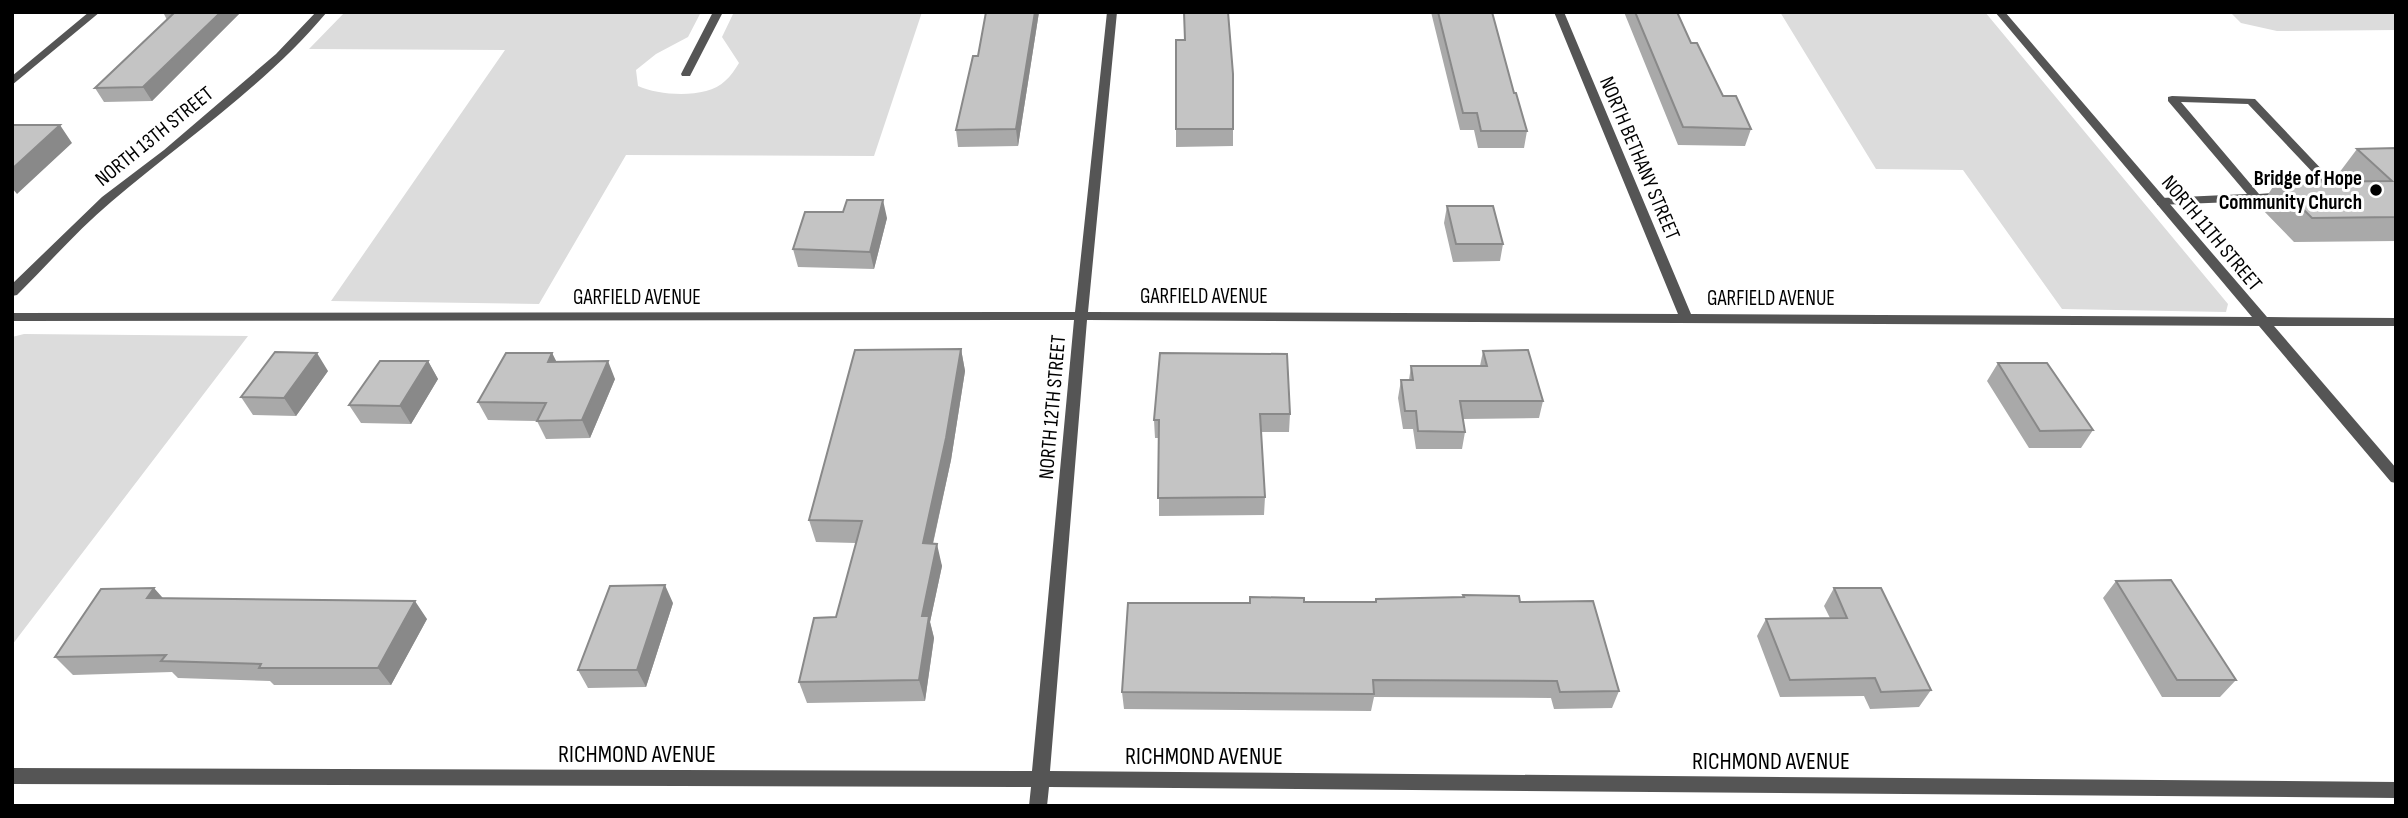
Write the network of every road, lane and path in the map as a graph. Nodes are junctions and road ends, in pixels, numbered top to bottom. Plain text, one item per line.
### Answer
1 (95, 12) edge
2 (322, 12) edge
3 (718, 12) edge
4 (1112, 12) edge
5 (1559, 12) edge
6 (2000, 12) edge
7 (686, 74) dead end
8 (12, 82) edge
9 (2326, 195) edge
10 (2298, 196) edge
11 (2256, 197) junction
12 (2161, 202) junction
13 (12, 292) edge
14 (1081, 316) junction
15 (12, 317) edge
16 (1686, 319) junction
17 (2263, 322) junction
18 (2396, 322) edge
19 (2396, 478) edge
20 (12, 776) edge
21 (1040, 779) junction
22 (2396, 790) edge
23 (1038, 806) edge

1 - 8 street
2 - 13 street, NORTH 13TH STREET
3 - 7 street
4 - 14 street, NORTH 12TH STREET
5 - 16 street, NORTH BETHANY STREET
6 - 12 street, NORTH 11TH STREET
9 - 11 street
10 - 11 street
11 - 12 street
12 - 17 street, NORTH 11TH STREET
14 - 15 street, GARFIELD AVENUE
14 - 16 street, GARFIELD AVENUE
14 - 21 street, NORTH 12TH STREET
16 - 17 street, GARFIELD AVENUE
17 - 18 street, GARFIELD AVENUE
17 - 19 street, NORTH 11TH STREET
20 - 21 street, RICHMOND AVENUE
21 - 22 street, RICHMOND AVENUE
21 - 23 street, NORTH 12TH STREET

